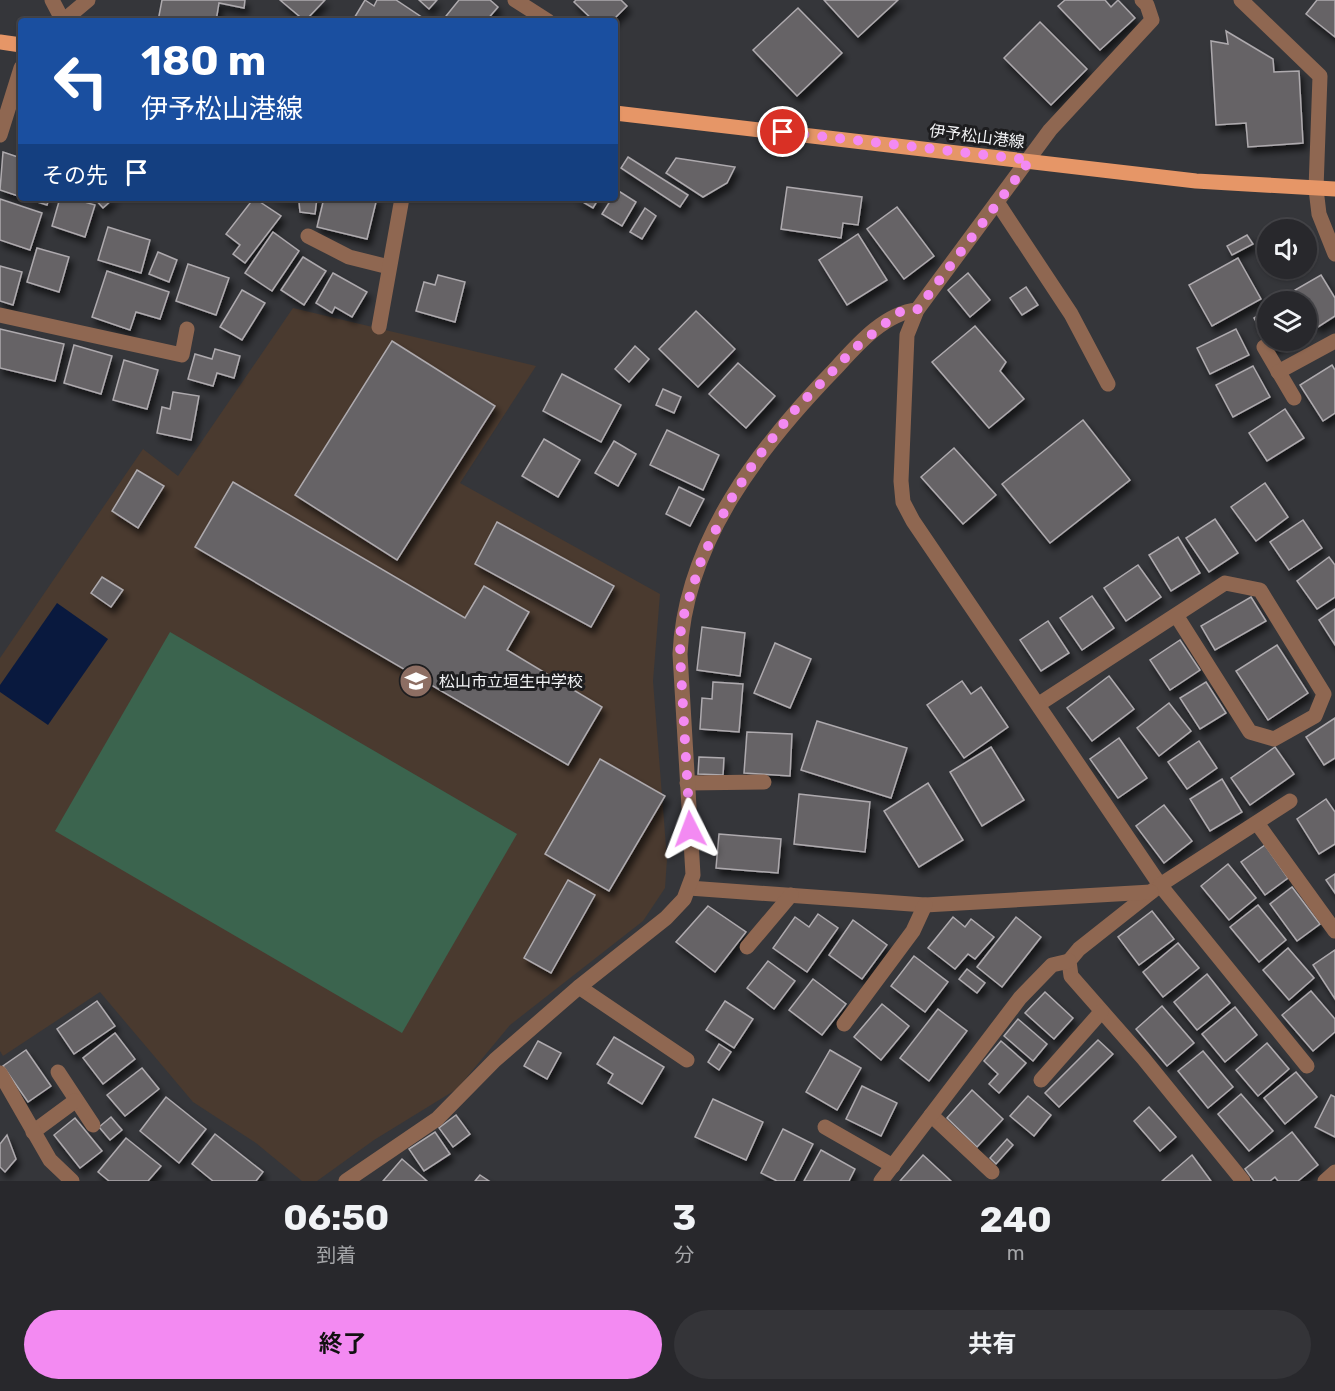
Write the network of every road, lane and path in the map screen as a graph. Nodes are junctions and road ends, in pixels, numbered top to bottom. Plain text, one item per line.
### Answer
1 (52, 0) edge
2 (88, 0) edge
3 (1142, 0) edge
4 (1241, 0) edge
5 (526, 3) edge
6 (61, 18) edge
7 (67, 18) edge
8 (544, 18) edge
9 (0, 42) edge
10 (18, 45) edge
11 (18, 74) edge
12 (6, 100) edge
13 (618, 113) edge
14 (0, 135) edge
15 (1030, 160) junction
16 (1316, 189) junction
17 (1335, 189) edge
18 (401, 201) edge
19 (997, 202) junction
20 (308, 236) dead end
21 (1335, 254) edge
22 (389, 267) junction
23 (917, 310) junction
24 (0, 315) edge
25 (378, 327) dead end
26 (188, 328) dead end
27 (1335, 341) edge
28 (1266, 351) edge
29 (1278, 372) junction
30 (1108, 384) dead end
31 (1294, 398) dead end
32 (1176, 615) junction
33 (1039, 704) junction
34 (764, 782) dead end
35 (687, 783) junction
36 (1290, 801) dead end
37 (1257, 823) junction
38 (689, 888) junction
39 (1156, 889) junction
40 (791, 896) junction
41 (925, 905) junction
42 (1335, 931) edge
43 (747, 947) dead end
44 (1069, 961) junction
45 (579, 987) junction
46 (1101, 1012) junction
47 (844, 1024) dead end
48 (687, 1060) dead end
49 (1307, 1066) dead end
50 (58, 1072) dead end
51 (0, 1074) edge
52 (1041, 1080) dead end
53 (75, 1101) junction
54 (931, 1115) junction
55 (93, 1125) dead end
56 (825, 1127) dead end
57 (33, 1132) junction
58 (893, 1166) junction
59 (993, 1172) dead end
60 (1335, 1172) edge
61 (1240, 1180) edge
62 (72, 1181) edge
63 (346, 1181) edge
64 (881, 1181) edge
65 (1325, 1181) edge

1 - 6 street
2 - 7 street
3 - 15 street
4 - 16 street
5 - 8 street
9 - 10 main road
11 - 12 street
12 - 14 street
13 - 15 main road, 伊予松山港線
15 - 16 main road, 伊予松山港線
15 - 19 street
16 - 17 main road, 伊予松山港線
16 - 21 street
18 - 22 street
19 - 23 street
19 - 30 street
20 - 22 street
22 - 25 street
23 - 33 street
23 - 35 street
24 - 26 street
27 - 29 street
28 - 29 street
29 - 31 street
32 - 32 street
32 - 33 street
33 - 39 street
34 - 35 street
35 - 38 street
36 - 37 street
37 - 39 street
37 - 42 street
38 - 40 street
38 - 45 street
39 - 41 street
39 - 44 street
39 - 49 street
40 - 41 street
40 - 43 street
41 - 47 street
44 - 46 street
44 - 54 street
45 - 48 street
45 - 63 street
46 - 52 street
46 - 61 street
50 - 53 street
51 - 57 street
53 - 55 street
53 - 57 street
54 - 58 street
54 - 59 street
56 - 58 street
57 - 62 street
58 - 64 street
60 - 65 street

